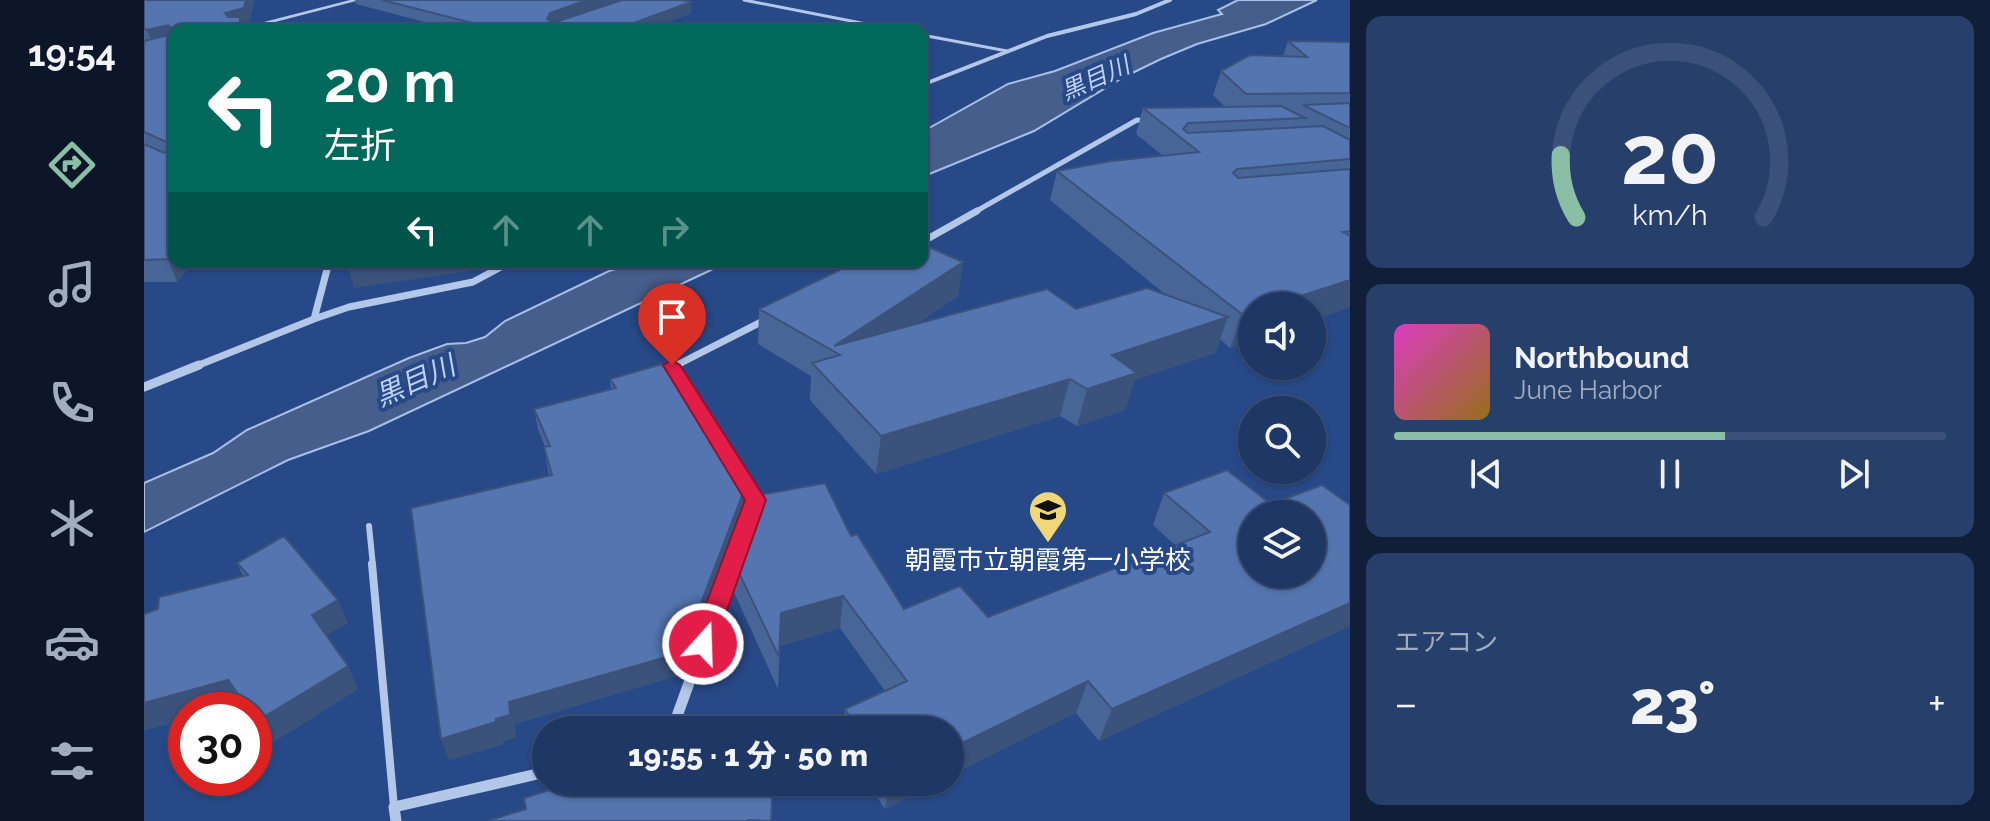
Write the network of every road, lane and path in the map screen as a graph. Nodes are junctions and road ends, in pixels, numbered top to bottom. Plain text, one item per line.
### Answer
1 (357, 0) edge
2 (744, 0) edge
3 (1170, 0) edge
4 (260, 24) edge
5 (866, 24) edge
6 (928, 36) edge
7 (1007, 51) junction
8 (928, 83) edge
9 (1152, 121) edge
10 (928, 239) edge
11 (327, 268) edge
12 (499, 268) edge
13 (784, 310) edge
14 (314, 319) junction
15 (144, 387) edge
16 (750, 515) edge
17 (369, 526) dead end
18 (740, 543) edge
19 (677, 716) edge
20 (532, 776) edge
21 (395, 814) edge

1 - 4 street
2 - 5 lane
3 - 7 street
6 - 7 lane
7 - 8 street
9 - 10 street
11 - 14 street
12 - 14 street
13 - 16 street
14 - 15 street
17 - 21 lane
18 - 19 street
20 - 21 street

